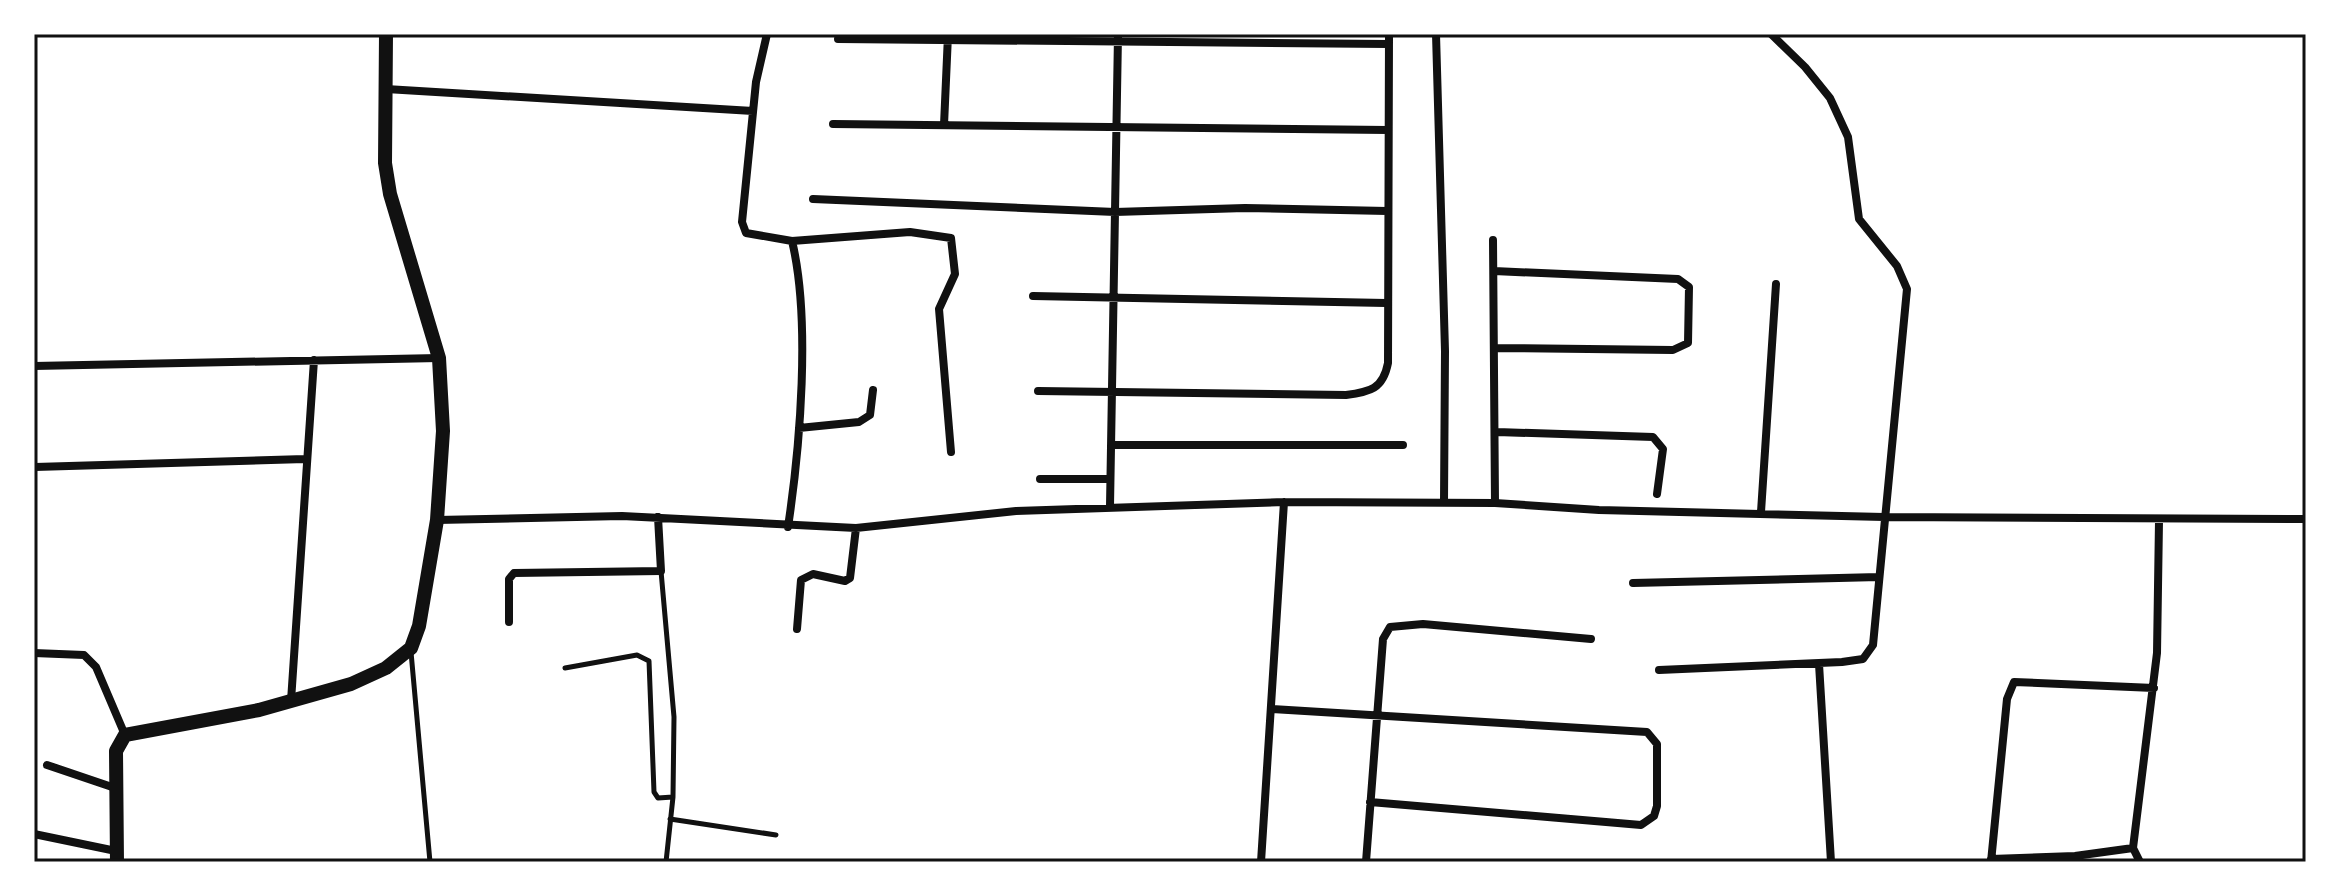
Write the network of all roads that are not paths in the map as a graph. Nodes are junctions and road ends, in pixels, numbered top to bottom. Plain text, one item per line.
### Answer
1 (386, 34) edge
2 (767, 34) edge
3 (1389, 34) edge
4 (1436, 34) edge
5 (1771, 34) edge
6 (947, 36) edge
7 (1118, 37) edge
8 (838, 39) dead end
9 (1389, 44) junction
10 (386, 89) junction
11 (753, 111) junction
12 (833, 124) dead end
13 (944, 125) junction
14 (1119, 129) junction
15 (1388, 130) junction
16 (813, 199) dead end
17 (1387, 211) junction
18 (1115, 212) junction
19 (1493, 240) dead end
20 (792, 241) junction
21 (1494, 271) junction
22 (1776, 284) dead end
23 (1033, 296) dead end
24 (1112, 299) junction
25 (1386, 303) junction
26 (1495, 348) junction
27 (439, 358) junction
28 (314, 360) junction
29 (34, 366) edge
30 (873, 390) dead end
31 (1038, 391) dead end
32 (1110, 392) junction
33 (799, 428) junction
34 (1497, 432) junction
35 (1111, 445) junction
36 (1403, 445) dead end
37 (951, 452) dead end
38 (305, 459) junction
39 (35, 467) edge
40 (1040, 479) dead end
41 (1110, 479) junction
42 (1657, 494) dead end
43 (1284, 502) junction
44 (1444, 502) junction
45 (1495, 503) junction
46 (1110, 506) junction
47 (1761, 512) junction
48 (658, 517) junction
49 (1884, 517) junction
50 (2306, 519) edge
51 (437, 520) junction
52 (2159, 521) junction
53 (788, 527) junction
54 (856, 528) junction
55 (661, 571) junction
56 (1879, 577) junction
57 (1633, 583) dead end
58 (509, 622) dead end
59 (797, 629) dead end
60 (1591, 639) dead end
61 (411, 648) junction
62 (34, 653) edge
63 (1819, 664) junction
64 (565, 668) dead end
65 (1659, 670) dead end
66 (2154, 688) junction
67 (290, 702) junction
68 (1272, 709) junction
69 (1376, 714) junction
70 (125, 735) junction
71 (47, 765) dead end
72 (115, 788) junction
73 (673, 797) junction
74 (1370, 802) junction
75 (670, 819) junction
76 (34, 834) edge
77 (776, 835) dead end
78 (2133, 848) junction
79 (116, 856) edge
80 (1991, 860) edge
81 (430, 862) edge
82 (666, 862) edge
83 (1261, 862) edge
84 (1366, 862) edge
85 (1831, 862) edge
86 (2140, 862) edge

1 - 10 street
2 - 11 street
3 - 9 street
4 - 44 street
5 - 49 street
6 - 7 street
6 - 8 street
6 - 13 street
7 - 9 street
7 - 14 street
9 - 15 street
10 - 11 street
10 - 27 street
11 - 20 street
12 - 13 street
13 - 14 street
14 - 15 street
14 - 18 street
15 - 17 street
16 - 18 street
17 - 18 street
17 - 25 street
18 - 24 street
19 - 21 street
20 - 33 street
20 - 37 street
21 - 26 street
21 - 26 street
22 - 47 street
23 - 24 street
24 - 25 street
24 - 32 street
25 - 32 street
26 - 34 street
27 - 28 street
27 - 51 street
28 - 29 street
28 - 38 street
30 - 33 street
31 - 32 street
32 - 35 street
33 - 53 street
34 - 42 street
34 - 45 street
35 - 36 street
35 - 41 street
38 - 39 street
38 - 67 street
40 - 41 street
41 - 46 street
43 - 44 street
43 - 46 street
43 - 68 street
44 - 45 street
45 - 47 street
46 - 54 street
47 - 49 street
48 - 51 street
48 - 53 street
48 - 55 street
49 - 52 street
49 - 56 street
50 - 52 street
51 - 61 street
52 - 66 street
53 - 54 street
54 - 59 street
55 - 58 street
55 - 73 lane
56 - 57 street
56 - 63 street
60 - 69 street
61 - 67 street
61 - 81 lane
62 - 70 street
63 - 65 street
63 - 85 street
64 - 73 lane
66 - 78 street
66 - 80 street
67 - 70 street
68 - 69 street
68 - 83 street
69 - 74 street
69 - 74 street
70 - 72 street
71 - 72 street
72 - 79 street
73 - 75 lane
74 - 84 street
75 - 77 lane
75 - 82 lane
76 - 79 street
78 - 80 street
78 - 86 street

